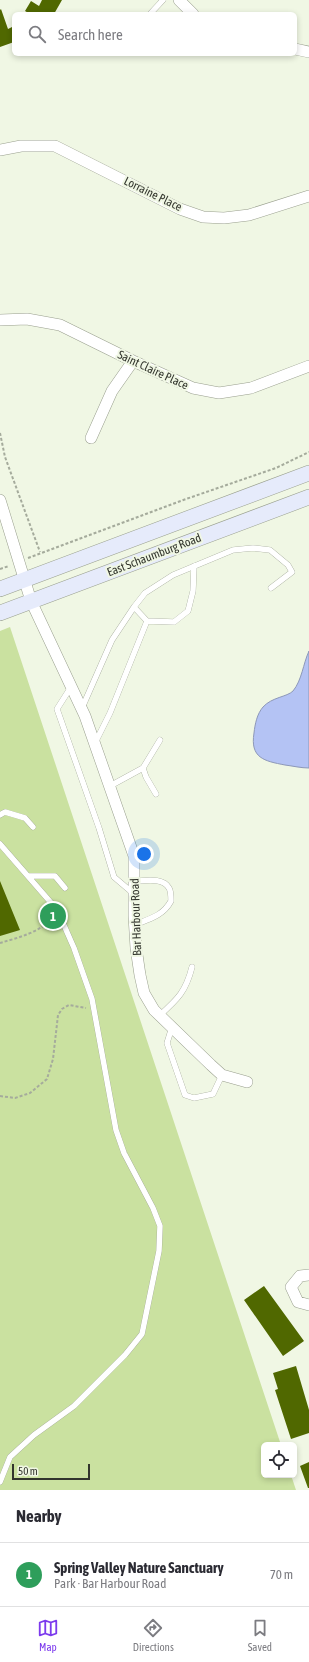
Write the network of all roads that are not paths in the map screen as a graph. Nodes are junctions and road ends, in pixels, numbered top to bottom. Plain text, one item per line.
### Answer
1 (163, 0) edge
2 (179, 0) edge
3 (152, 12) edge
4 (189, 12) edge
5 (297, 49) edge
6 (309, 52) edge
7 (0, 150) edge
8 (309, 196) edge
9 (0, 320) edge
10 (133, 361) junction
11 (309, 366) edge
12 (91, 438) dead end
13 (309, 473) edge
14 (309, 497) edge
15 (0, 500) edge
16 (194, 566) junction
17 (24, 580) junction
18 (271, 588) dead end
19 (0, 589) edge
20 (31, 601) junction
21 (134, 607) junction
22 (0, 613) edge
23 (147, 621) junction
24 (71, 688) junction
25 (82, 709) junction
26 (160, 740) dead end
27 (95, 743) junction
28 (143, 768) junction
29 (110, 786) junction
30 (156, 794) dead end
31 (0, 815) edge
32 (33, 827) dead end
33 (0, 844) edge
34 (28, 876) junction
35 (135, 881) junction
36 (65, 888) dead end
37 (134, 895) junction
38 (134, 925) junction
39 (192, 967) dead end
40 (160, 1015) junction
41 (172, 1027) junction
42 (222, 1075) junction
43 (247, 1082) dead end
44 (309, 1275) edge
45 (309, 1305) edge
46 (0, 1482) edge

1 - 3 lane
2 - 4 street
5 - 6 street
7 - 8 street, Lorraine Place
9 - 10 street, Saint Claire Place
10 - 11 street, Saint Claire Place
10 - 12 street
13 - 17 main road, East Schaumburg Road
14 - 20 main road, East Schaumburg Road
15 - 17 street, Bar Harbour Road
16 - 18 lane
16 - 21 lane
16 - 23 lane
17 - 19 main road, East Schaumburg Road
17 - 20 street, Bar Harbour Road
20 - 22 main road, East Schaumburg Road
20 - 24 street, Bar Harbour Road
21 - 23 lane
21 - 25 lane
23 - 27 lane
24 - 25 street, Bar Harbour Road
24 - 37 lane
25 - 27 street, Bar Harbour Road
26 - 28 lane
27 - 29 street, Bar Harbour Road
28 - 29 lane
28 - 30 lane
29 - 35 street, Bar Harbour Road
31 - 32 lane
33 - 34 lane
34 - 36 lane
34 - 46 lane
35 - 37 street, Bar Harbour Road
35 - 38 lane
37 - 38 street, Bar Harbour Road
38 - 40 street, Bar Harbour Road
39 - 40 lane
40 - 41 street, Bar Harbour Road
41 - 42 street, Bar Harbour Road
41 - 42 lane
42 - 43 street, Bar Harbour Road
44 - 45 street

